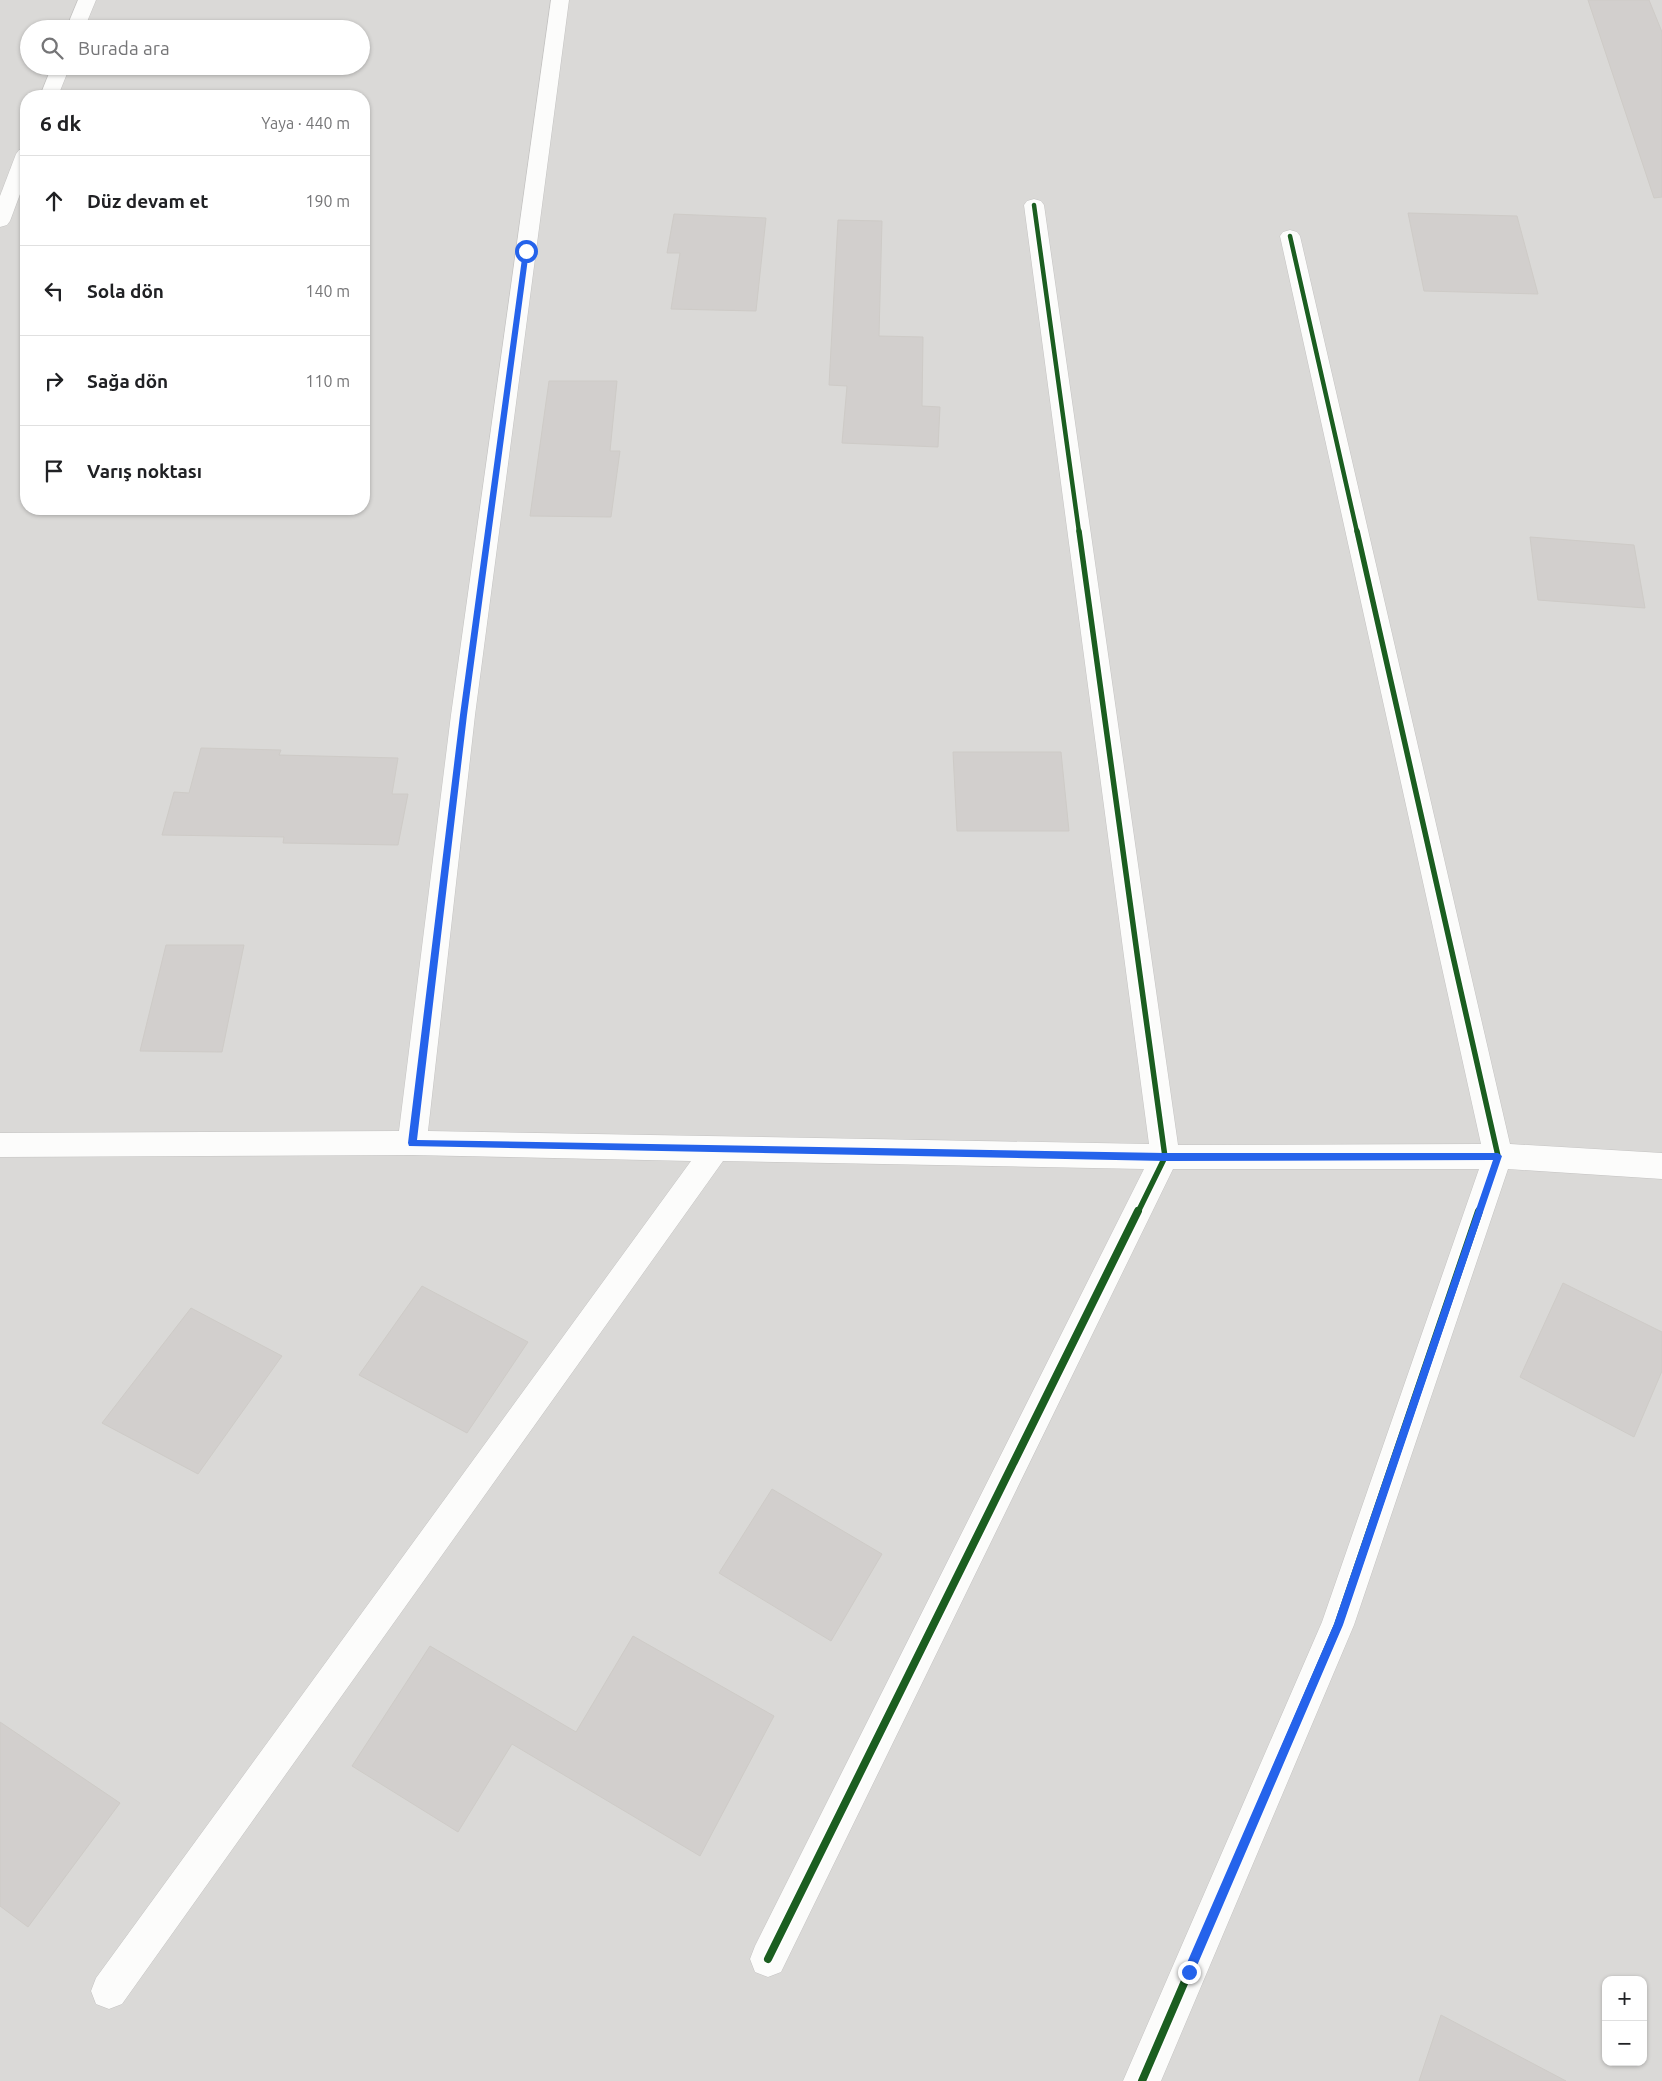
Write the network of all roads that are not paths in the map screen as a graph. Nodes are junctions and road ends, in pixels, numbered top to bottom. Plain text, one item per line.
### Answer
1 (87, 0) edge
2 (560, 0) edge
3 (79, 20) edge
4 (57, 75) edge
5 (51, 90) edge
6 (20, 169) edge
7 (1034, 205) dead end
8 (0, 221) edge
9 (1290, 236) dead end
10 (412, 1143) junction
11 (0, 1145) edge
12 (715, 1150) junction
13 (1498, 1156) junction
14 (1165, 1157) junction
15 (1662, 1166) edge
16 (768, 1959) dead end
17 (108, 1992) dead end
18 (1142, 2081) edge

1 - 3 street
2 - 10 street
4 - 5 street
6 - 8 street
7 - 14 street
9 - 13 street
10 - 11 street
10 - 12 street
12 - 14 street
12 - 17 street
13 - 14 street
13 - 15 street
13 - 18 street
14 - 16 street

